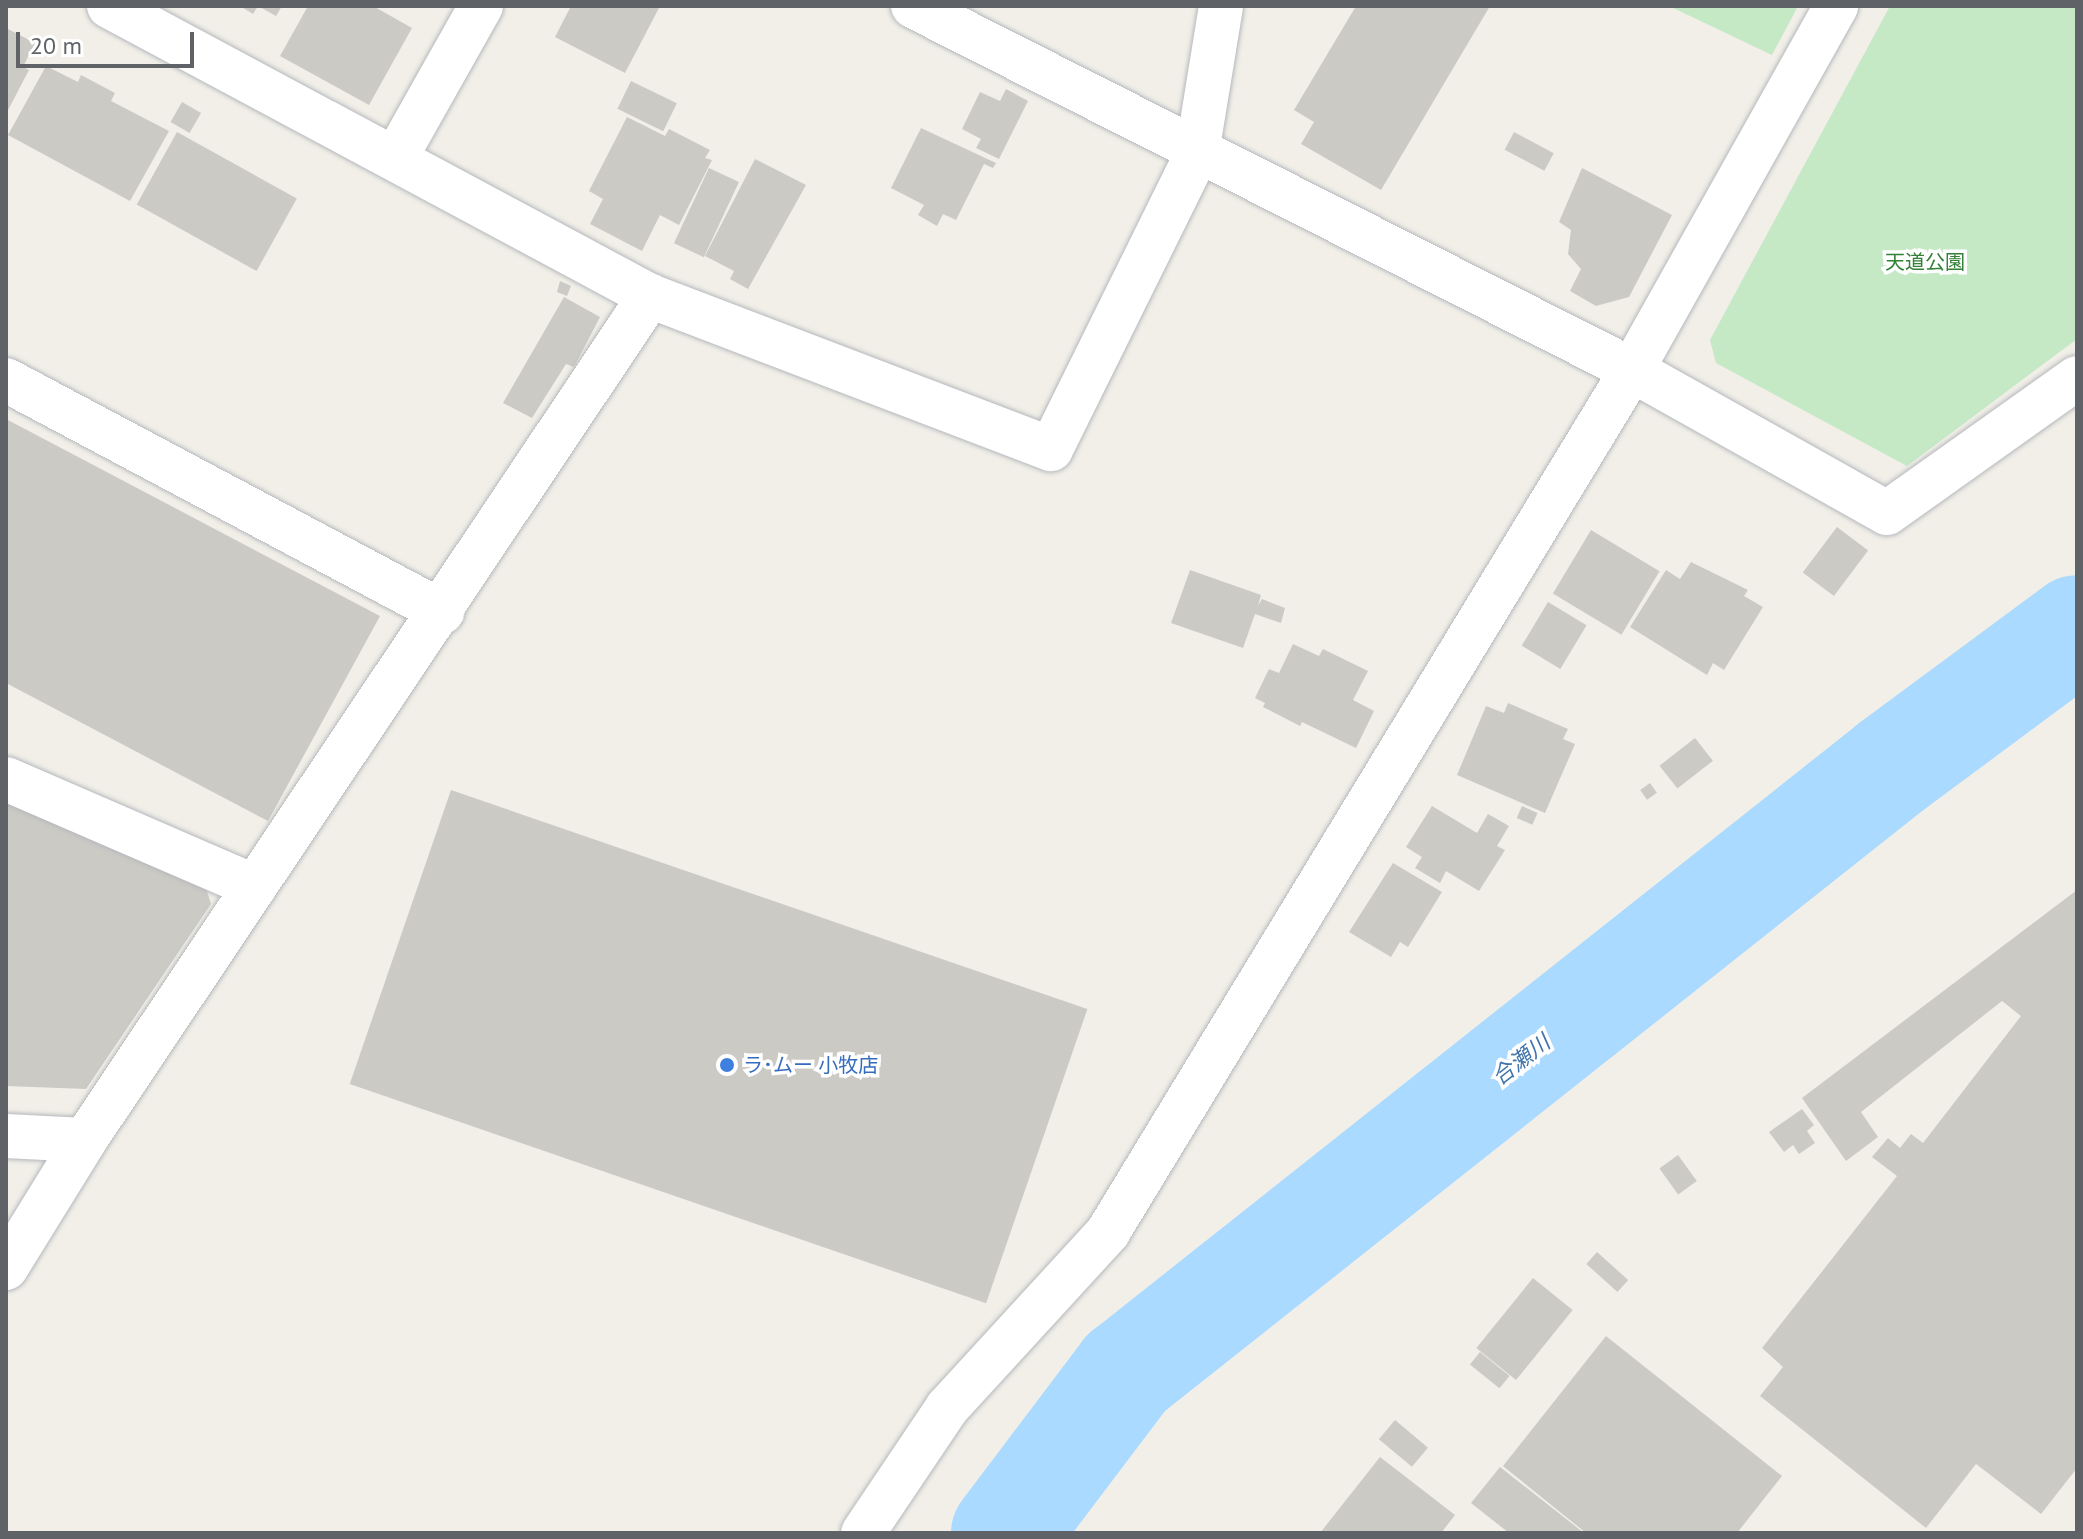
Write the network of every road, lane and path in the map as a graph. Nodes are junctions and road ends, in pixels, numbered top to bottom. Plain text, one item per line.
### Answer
1 (109, 6) edge
2 (481, 6) edge
3 (913, 6) edge
4 (1221, 6) edge
5 (1836, 6) edge
6 (1197, 153) junction
7 (396, 157) junction
8 (650, 296) junction
9 (1632, 370) junction
10 (2077, 378) edge
11 (6, 380) edge
12 (2057, 403) edge
13 (442, 612) junction
14 (6, 779) edge
15 (255, 887) junction
16 (6, 1136) edge
17 (85, 1140) junction
18 (6, 1268) edge
19 (863, 1533) edge

1 - 7 street
2 - 7 street
3 - 6 street
4 - 6 street
5 - 9 street
6 - 8 street
6 - 9 street
7 - 8 street
8 - 13 street
9 - 12 street
9 - 19 street
10 - 12 street
11 - 13 street
13 - 15 street
14 - 15 street
15 - 17 street
16 - 17 street
17 - 18 street

